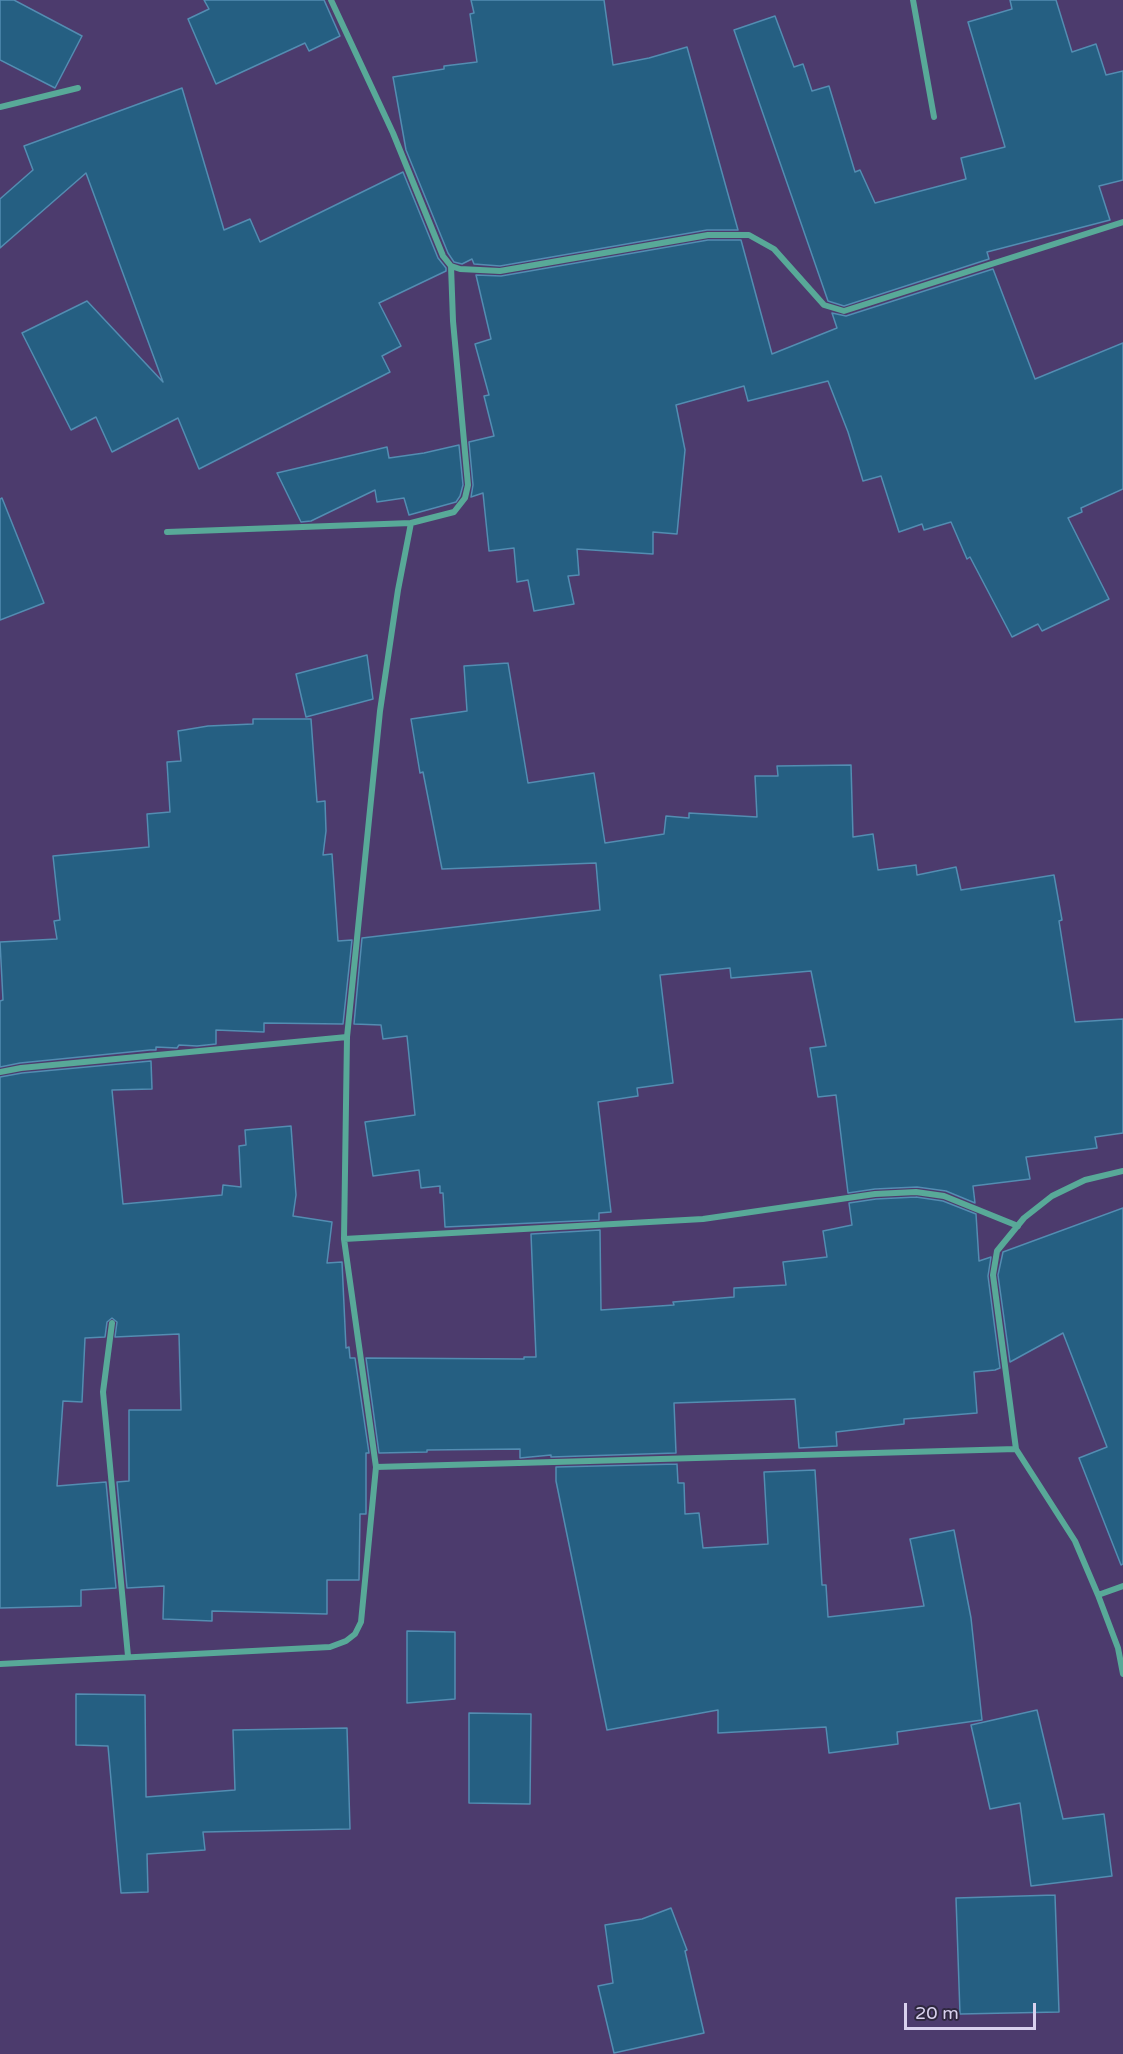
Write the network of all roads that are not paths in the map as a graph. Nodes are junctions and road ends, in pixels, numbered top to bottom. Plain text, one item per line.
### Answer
1 (331, 0) edge
2 (913, 0) edge
3 (78, 88) dead end
4 (0, 107) edge
5 (934, 117) dead end
6 (1123, 222) edge
7 (451, 266) junction
8 (411, 523) junction
9 (167, 532) dead end
10 (347, 1037) junction
11 (0, 1072) edge
12 (1123, 1171) edge
13 (1018, 1226) junction
14 (344, 1239) junction
15 (112, 1323) dead end
16 (1016, 1449) junction
17 (376, 1467) junction
18 (1123, 1586) edge
19 (1098, 1595) junction
20 (128, 1656) junction
21 (0, 1664) edge
22 (1123, 1674) edge

1 - 7 street
2 - 5 street
3 - 4 street
6 - 7 street
7 - 8 street
8 - 9 street
8 - 10 street
10 - 11 street
10 - 14 street
12 - 13 street
13 - 14 street
13 - 16 street
14 - 17 street
15 - 20 street
16 - 17 street
16 - 19 street
17 - 20 street
18 - 19 street
19 - 22 street
20 - 21 street

